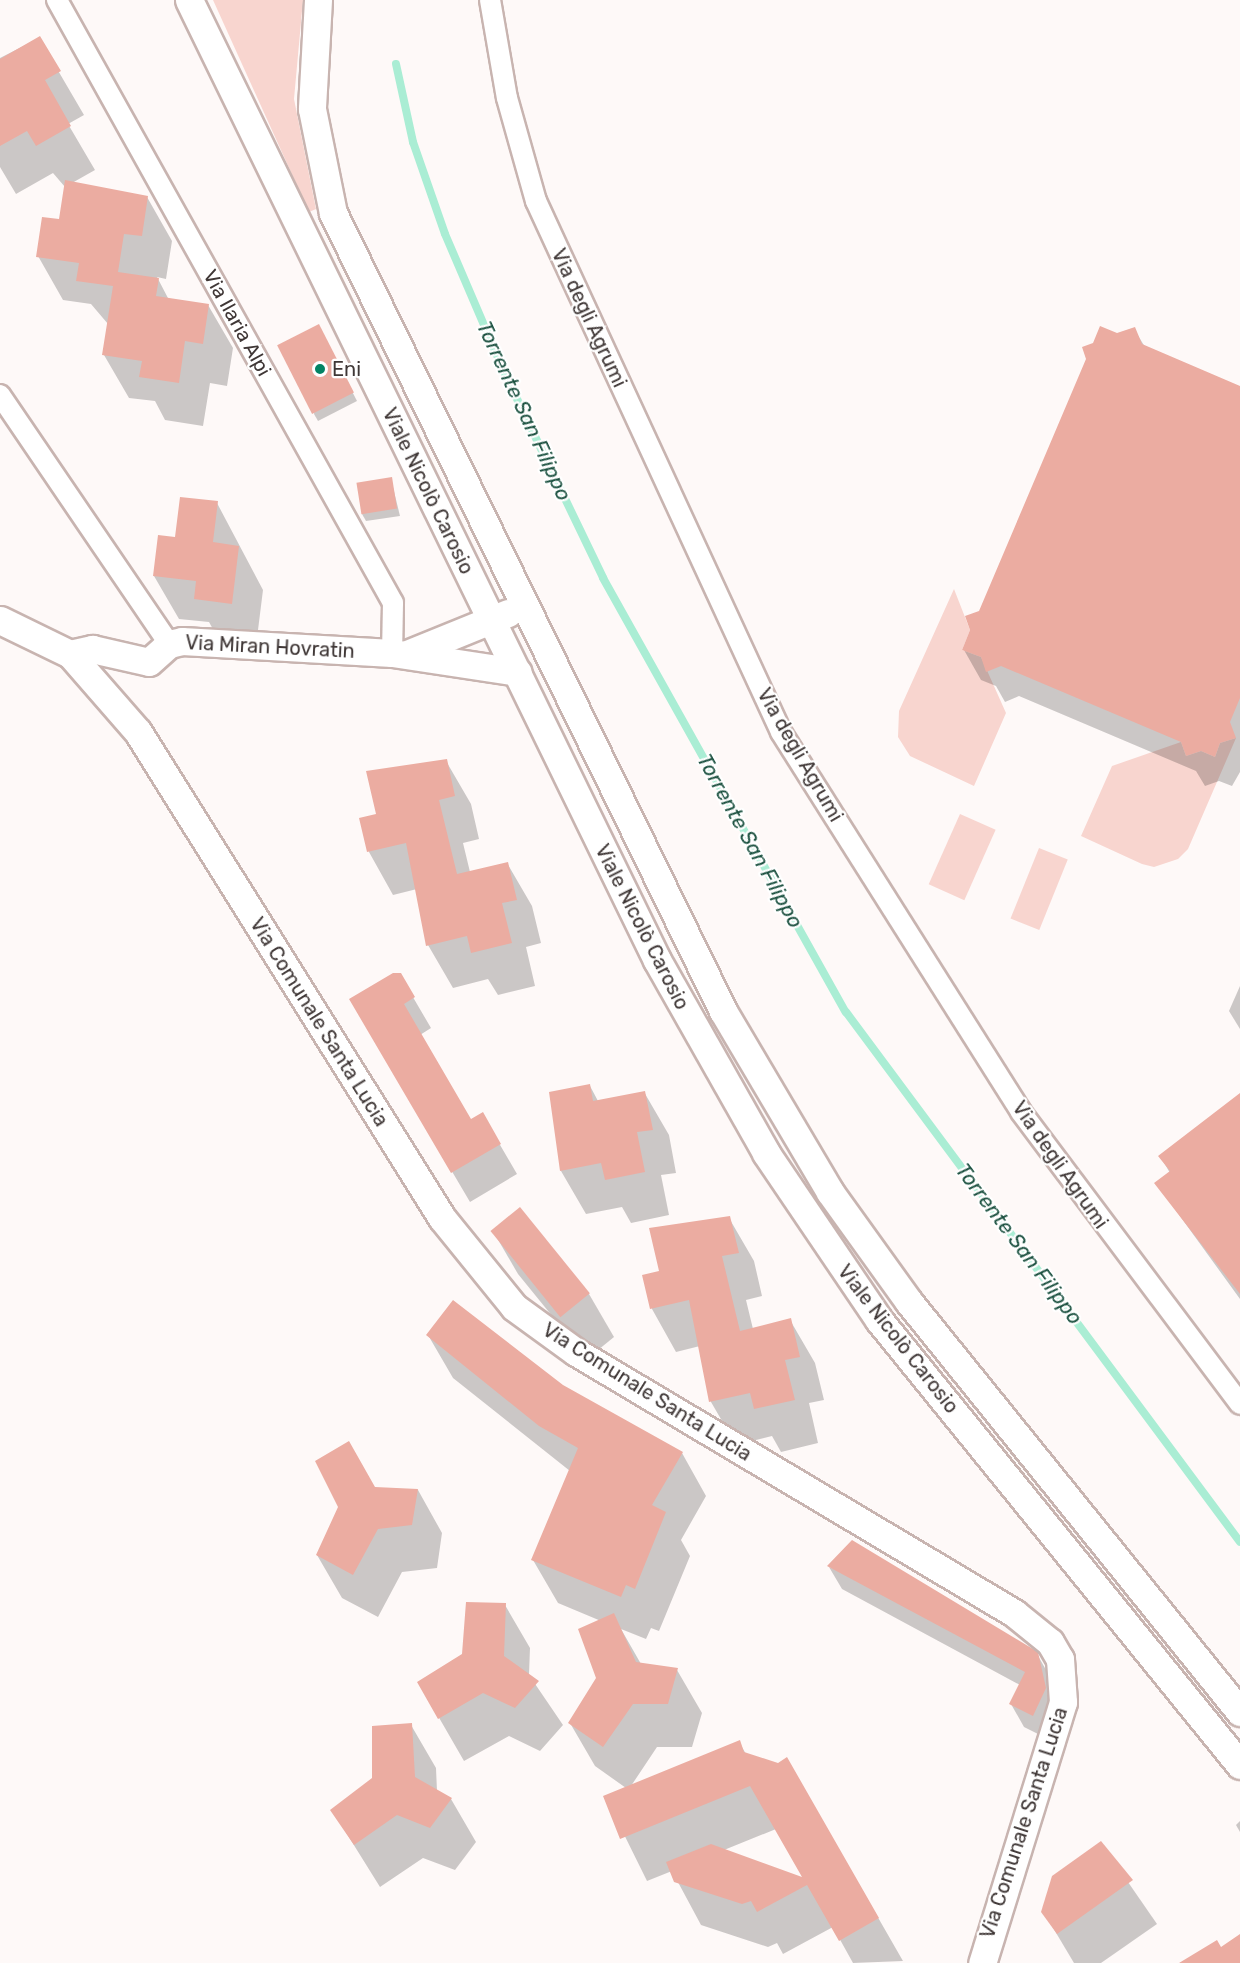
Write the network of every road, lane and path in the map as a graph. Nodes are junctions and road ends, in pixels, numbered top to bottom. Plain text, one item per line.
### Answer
1 (57, 0) edge
2 (189, 0) edge
3 (318, 0) edge
4 (490, 0) edge
5 (0, 394) edge
6 (523, 606) junction
7 (0, 620) edge
8 (493, 620) junction
9 (169, 644) junction
10 (399, 653) junction
11 (70, 654) junction
12 (518, 672) junction
13 (1240, 1404) edge
14 (1240, 1712) edge
15 (1240, 1765) edge
16 (982, 1963) edge

1 - 10 street, Via Ilaria Alpi
2 - 8 main road, Viale Nicolò Carosio
3 - 6 main road, Viale Nicolò Carosio
4 - 13 street, Via degli Agrumi
5 - 9 street
6 - 8 main road, Via Miran Hovratin
6 - 14 main road, Viale Nicolò Carosio
7 - 11 main road, Via Comunale Santa Lucia
8 - 10 main road, Via Miran Hovratin
8 - 12 main road, Viale Nicolò Carosio
9 - 10 main road, Via Miran Hovratin
9 - 11 main road, Via Miran Hovratin
10 - 12 main road, Via Miran Hovratin
11 - 16 main road, Via Comunale Santa Lucia
12 - 15 main road, Viale Nicolò Carosio

